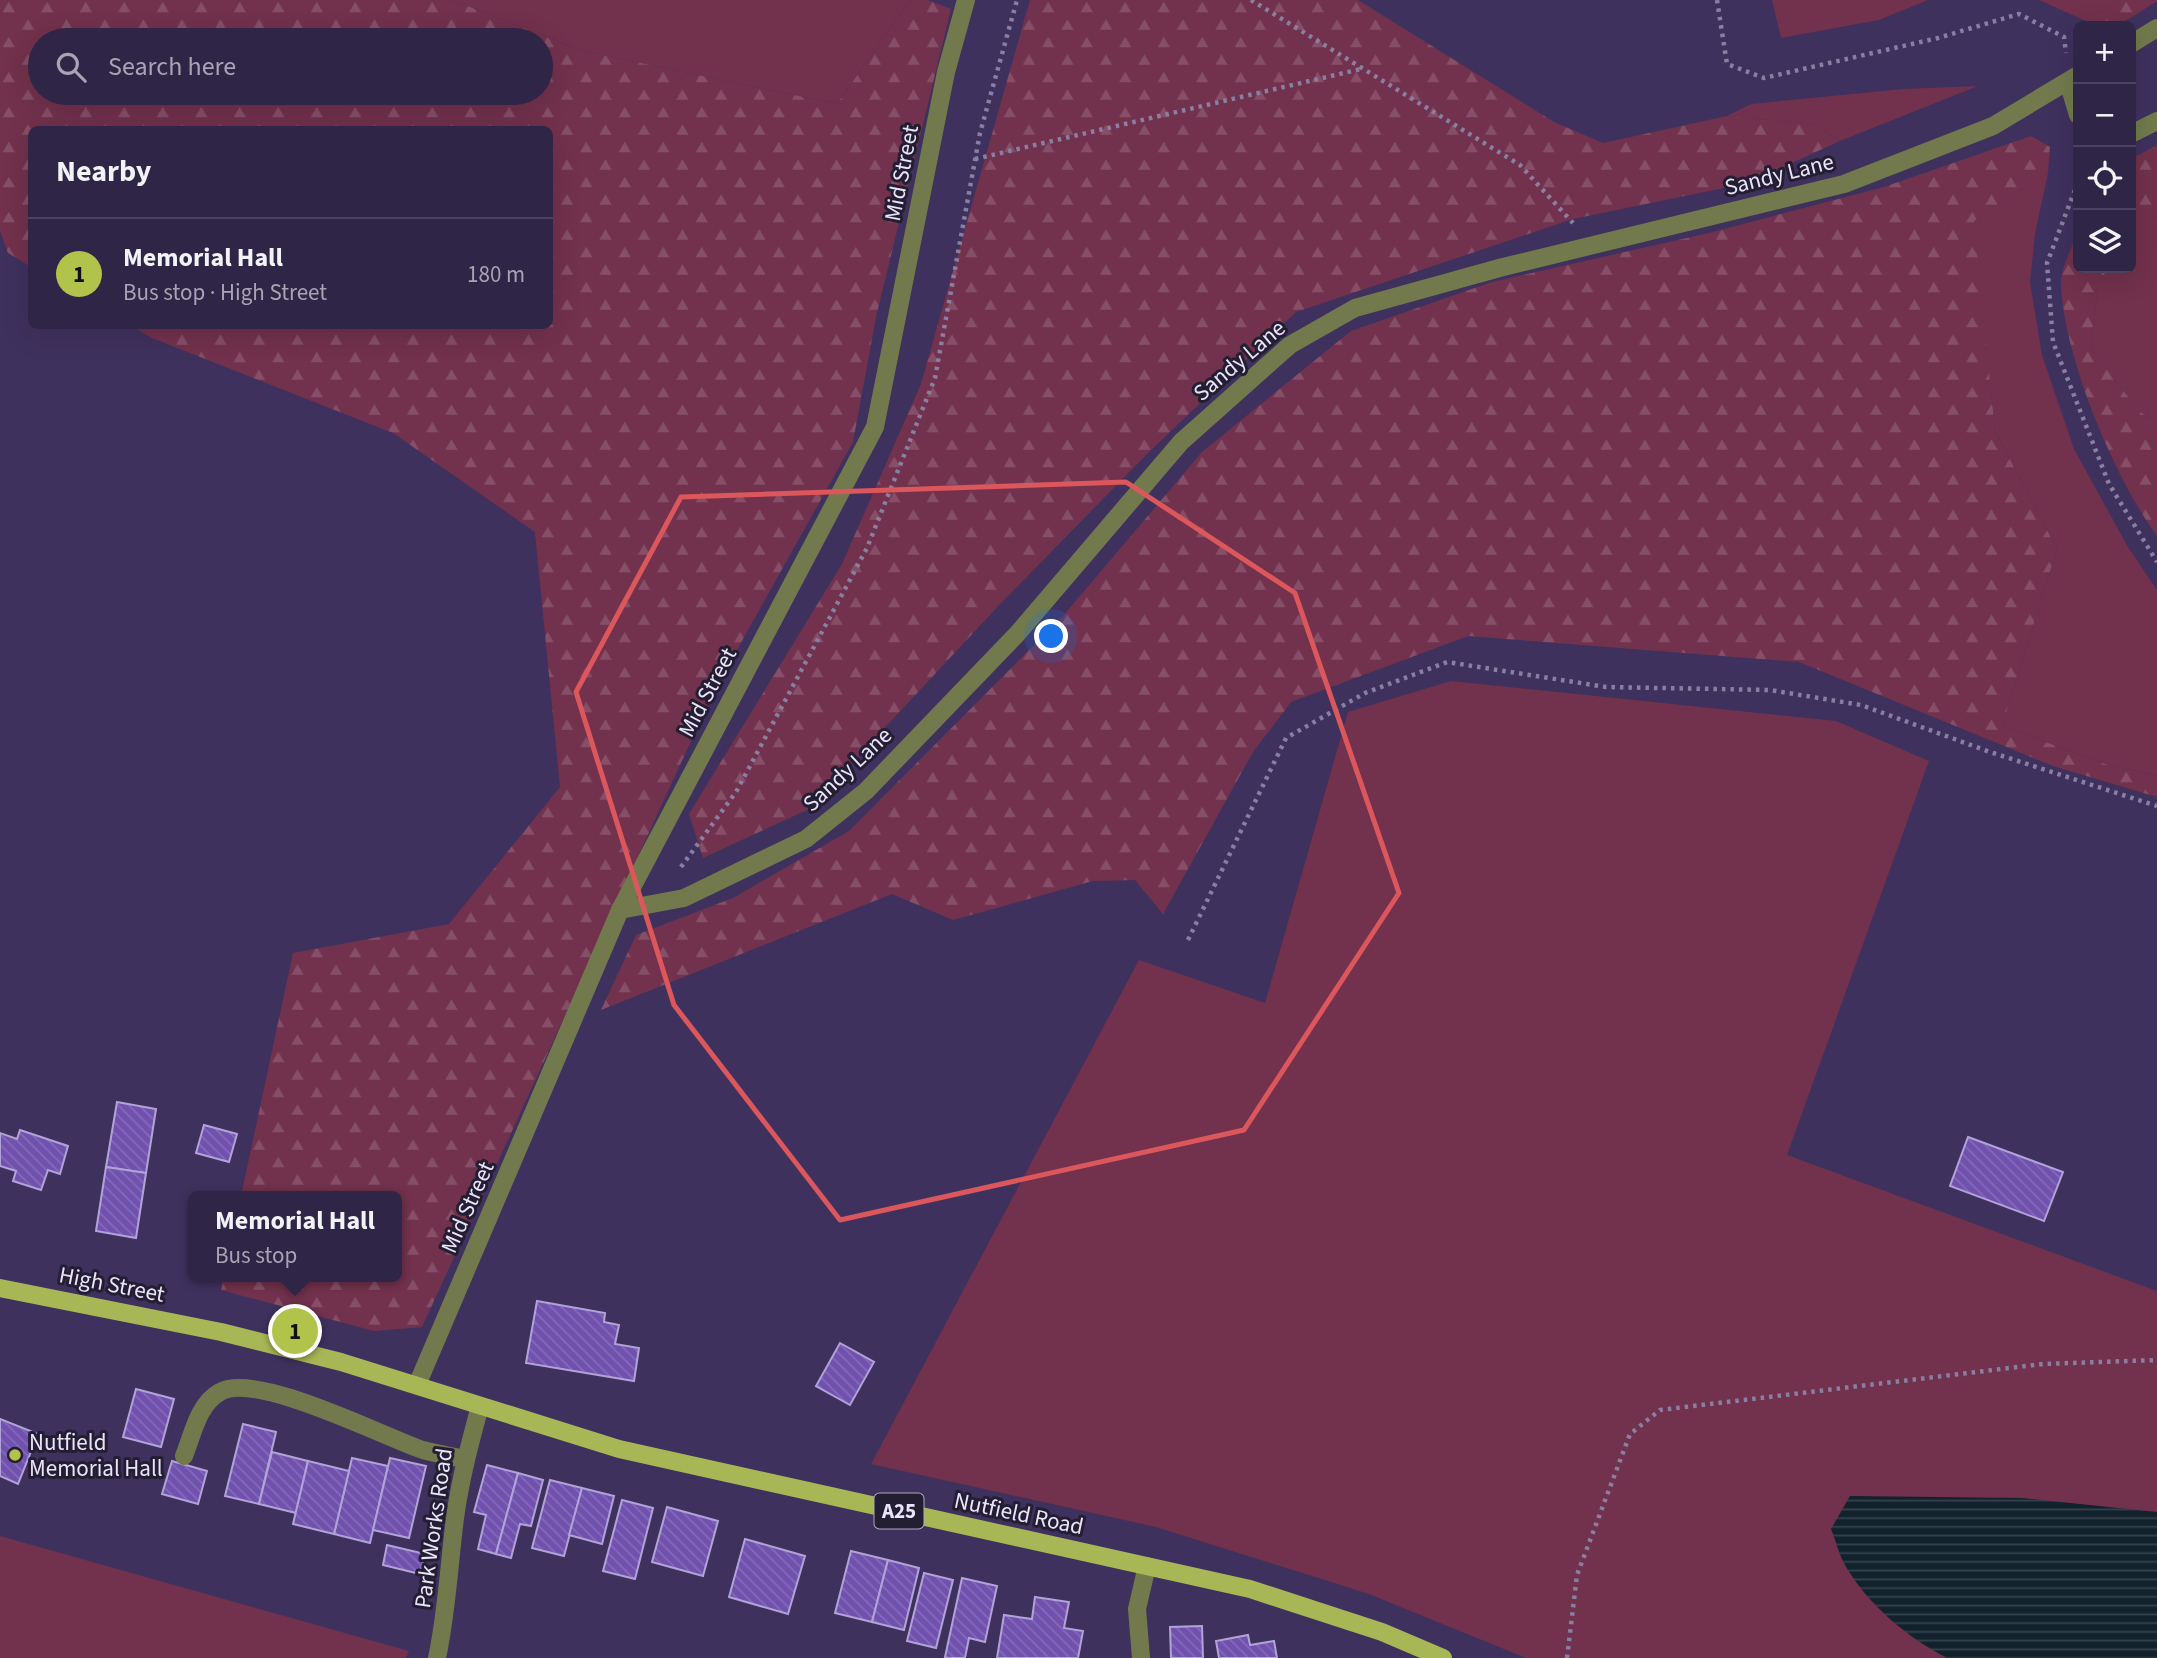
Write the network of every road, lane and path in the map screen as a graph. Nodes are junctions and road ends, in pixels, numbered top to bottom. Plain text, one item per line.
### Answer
1 (966, 0) edge
2 (1251, 0) edge
3 (1717, 0) edge
4 (2157, 28) edge
5 (2136, 41) edge
6 (1362, 68) junction
7 (2073, 79) edge
8 (2157, 121) edge
9 (2136, 132) edge
10 (975, 159) dead end
11 (2073, 196) edge
12 (1594, 245) junction
13 (2157, 562) edge
14 (2157, 806) edge
15 (620, 910) junction
16 (1188, 940) dead end
17 (0, 1287) edge
18 (2157, 1360) edge
19 (417, 1385) junction
20 (480, 1406) junction
21 (184, 1456) dead end
22 (465, 1459) junction
23 (1147, 1566) junction
24 (437, 1658) edge
25 (1141, 1658) edge
26 (1443, 1658) edge
27 (1567, 1658) edge

1 - 15 street, Mid Street
2 - 6 path
3 - 7 path
4 - 5 street
6 - 10 path
6 - 12 path
7 - 12 street, Sandy Lane
8 - 9 street
11 - 13 path
12 - 15 street, Sandy Lane
14 - 16 path
15 - 19 street, Mid Street
17 - 19 main road, High Street / A25
18 - 27 path
19 - 20 main road, Nutfield Road / A25
20 - 22 street, Park Works Road
20 - 23 main road, Nutfield Road / A25
21 - 22 street
22 - 24 street, Park Works Road
23 - 25 street
23 - 26 main road, Nutfield Road / A25

